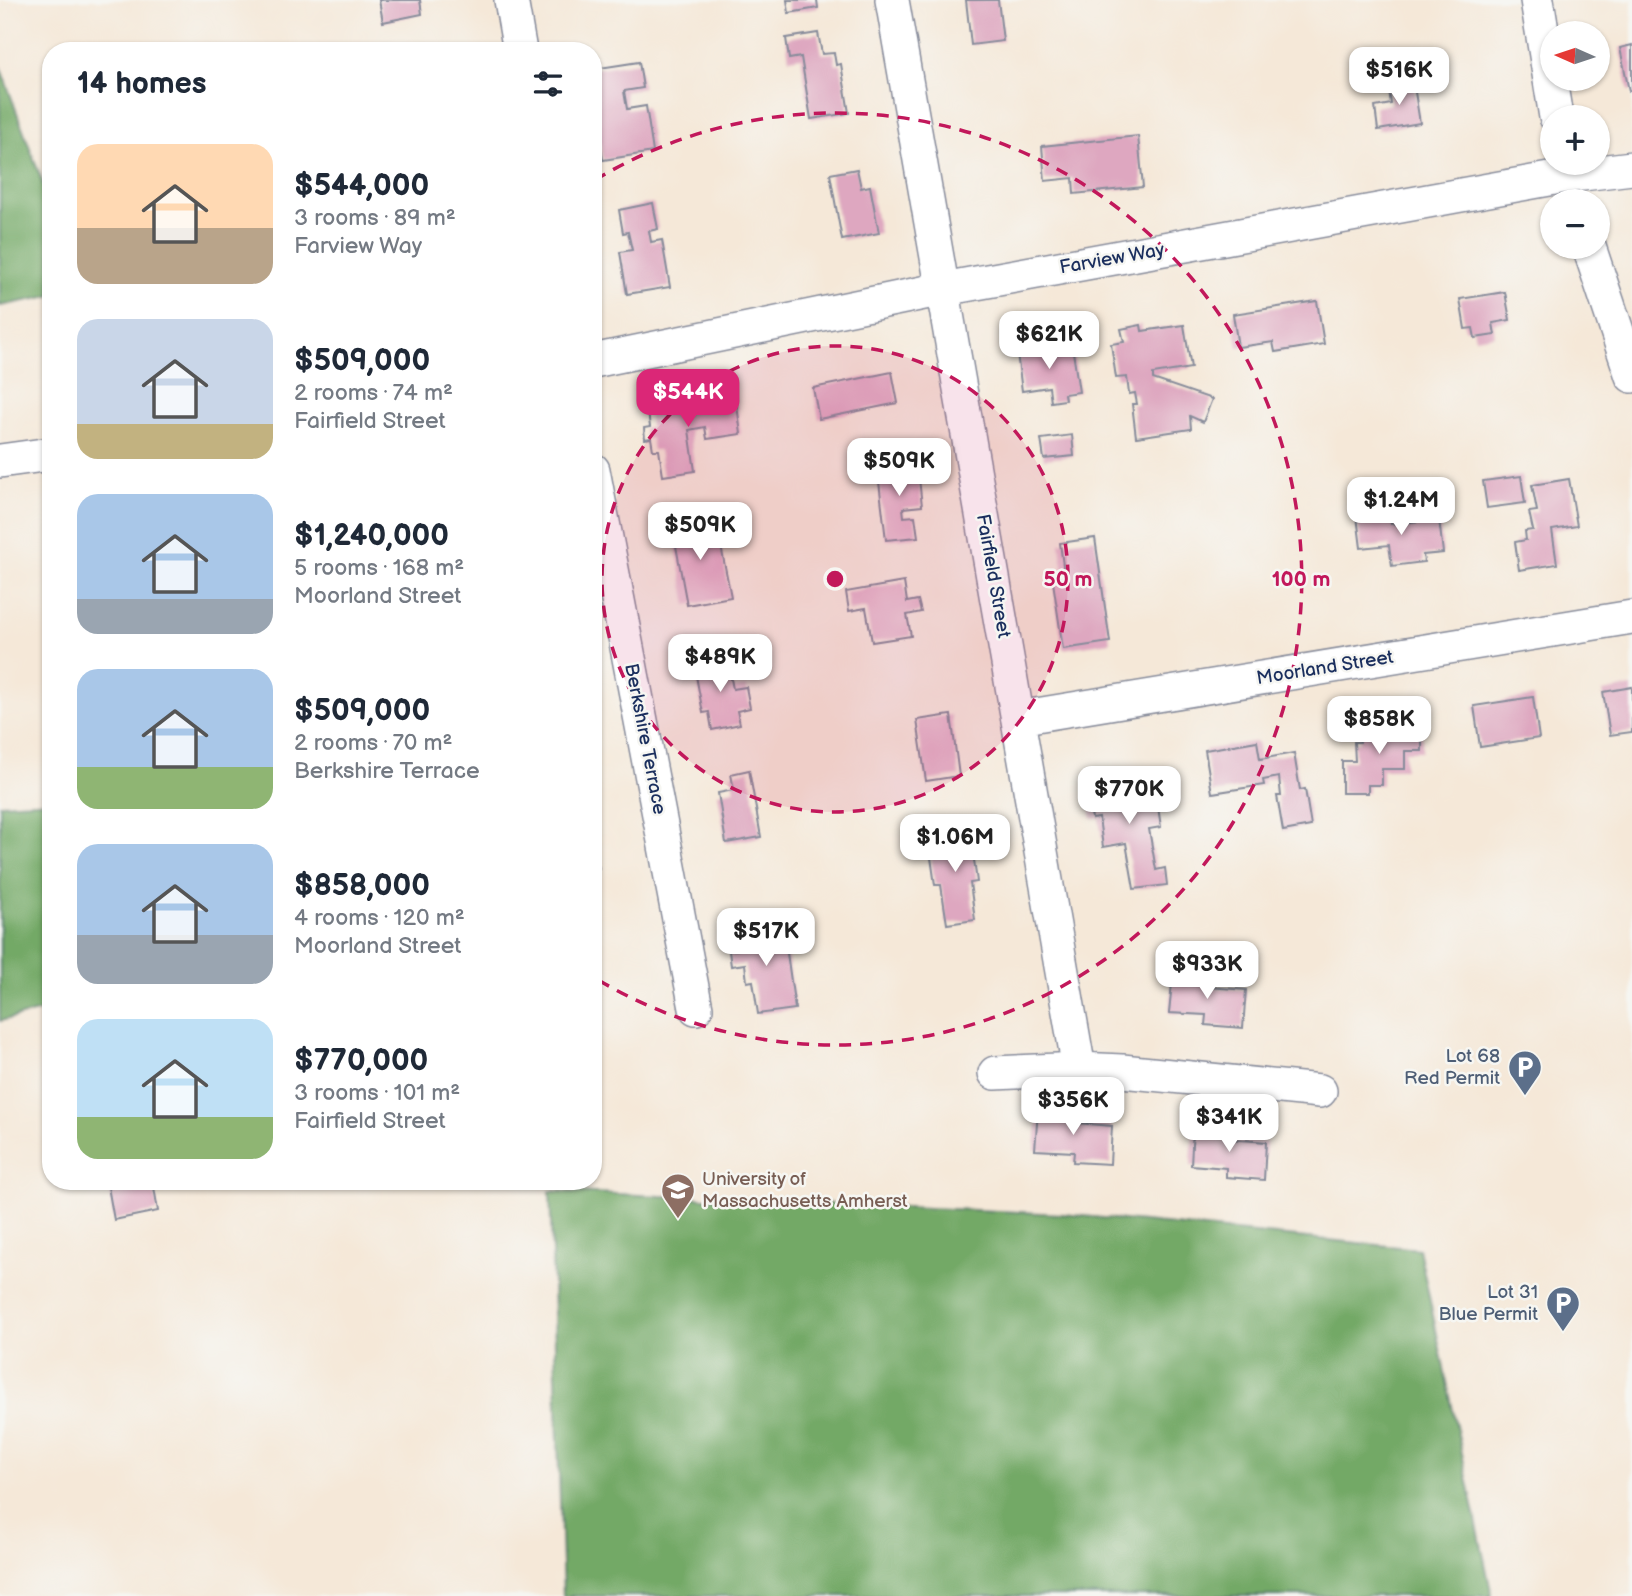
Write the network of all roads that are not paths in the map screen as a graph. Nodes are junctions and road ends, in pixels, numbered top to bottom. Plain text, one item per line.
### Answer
1 (511, 0) edge
2 (892, 0) edge
3 (1537, 0) edge
4 (518, 42) edge
5 (1554, 105) edge
6 (1632, 168) edge
7 (1568, 180) edge
8 (1593, 259) edge
9 (943, 289) junction
10 (602, 359) edge
11 (1632, 376) edge
12 (42, 455) edge
13 (0, 461) edge
14 (602, 517) edge
15 (1632, 617) edge
16 (1018, 719) junction
17 (696, 1008) dead end
18 (1079, 1069) junction
19 (995, 1073) dead end
20 (1320, 1091) dead end

1 - 4 street
2 - 9 street, Fairfield Street
3 - 5 street
6 - 7 street, Farview Way
7 - 9 street, Farview Way
8 - 11 street
9 - 10 street, Farview Way
9 - 16 street, Fairfield Street
12 - 13 street
14 - 17 street, Berkshire Terrace
15 - 16 street, Moorland Street
16 - 18 street, Fairfield Street
18 - 19 street
18 - 20 street

